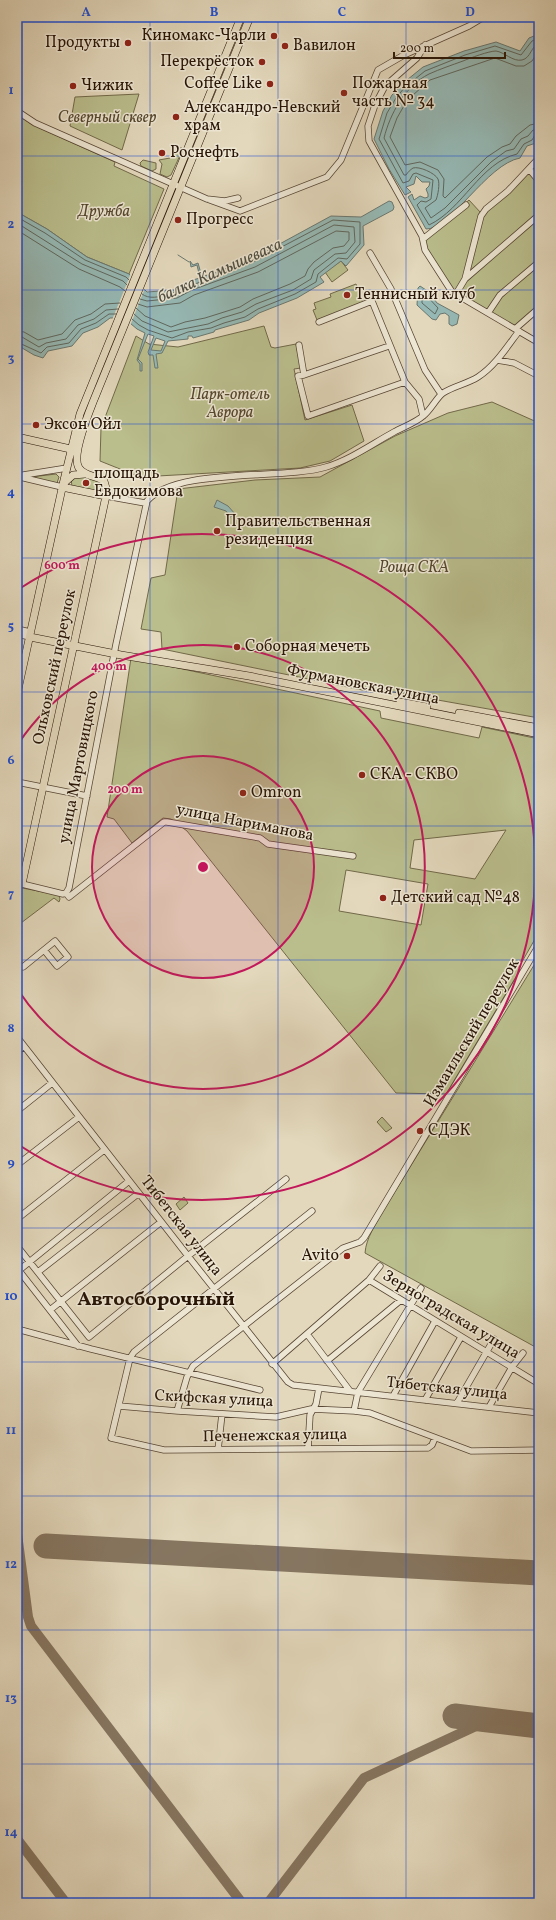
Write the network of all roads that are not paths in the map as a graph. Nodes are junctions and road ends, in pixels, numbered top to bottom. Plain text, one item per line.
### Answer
1 (241, 17) edge
2 (250, 17) edge
3 (484, 17) edge
4 (425, 45) junction
5 (17, 111) edge
6 (539, 158) edge
7 (529, 169) junction
8 (539, 182) edge
9 (173, 185) junction
10 (180, 189) junction
11 (238, 198) dead end
12 (206, 199) junction
13 (466, 205) dead end
14 (539, 215) edge
15 (423, 239) junction
16 (370, 252) dead end
17 (539, 262) edge
18 (465, 279) junction
19 (456, 294) junction
20 (539, 308) edge
21 (488, 313) junction
22 (319, 322) dead end
23 (517, 330) junction
24 (539, 343) edge
25 (298, 345) dead end
26 (389, 346) junction
27 (497, 360) junction
28 (304, 375) junction
29 (539, 376) edge
30 (405, 382) junction
31 (442, 394) junction
32 (423, 416) junction
33 (17, 437) edge
34 (76, 450) junction
35 (67, 468) junction
36 (85, 474) junction
37 (17, 476) edge
38 (62, 485) junction
39 (106, 496) junction
40 (145, 503) junction
41 (17, 629) edge
42 (17, 634) edge
43 (30, 635) junction
44 (75, 644) junction
45 (114, 652) junction
46 (17, 694) edge
47 (539, 728) edge
48 (539, 734) edge
49 (17, 782) edge
50 (44, 787) junction
51 (87, 796) junction
52 (353, 856) dead end
53 (20, 884) edge
54 (66, 893) junction
55 (539, 945) edge
56 (44, 950) dead end
57 (17, 966) edge
58 (17, 1037) edge
59 (24, 1046) junction
60 (17, 1052) edge
61 (52, 1083) junction
62 (17, 1111) edge
63 (79, 1117) junction
64 (104, 1150) junction
65 (17, 1165) edge
66 (286, 1179) dead end
67 (129, 1181) junction
68 (139, 1193) junction
69 (312, 1211) dead end
70 (17, 1219) edge
71 (161, 1222) junction
72 (17, 1246) edge
73 (188, 1256) junction
74 (29, 1261) junction
75 (380, 1266) dead end
76 (18, 1270) edge
77 (38, 1272) junction
78 (369, 1280) junction
79 (421, 1288) dead end
80 (214, 1290) junction
81 (401, 1300) junction
82 (61, 1301) junction
83 (409, 1305) junction
84 (50, 1310) junction
85 (435, 1321) junction
86 (244, 1328) junction
87 (17, 1329) edge
88 (307, 1334) junction
89 (89, 1337) junction
90 (461, 1337) junction
91 (494, 1339) dead end
92 (79, 1346) junction
93 (86, 1348) junction
94 (487, 1352) junction
95 (523, 1353) dead end
96 (130, 1358) junction
97 (327, 1361) junction
98 (272, 1364) junction
99 (512, 1368) junction
100 (189, 1372) junction
101 (539, 1384) edge
102 (319, 1388) junction
103 (260, 1390) dead end
104 (350, 1391) junction
105 (358, 1392) junction
106 (392, 1396) junction
107 (425, 1400) junction
108 (457, 1403) junction
109 (119, 1406) junction
110 (489, 1407) junction
111 (311, 1409) junction
112 (177, 1411) junction
113 (354, 1411) junction
114 (539, 1413) edge
115 (222, 1414) junction
116 (435, 1438) junction
117 (308, 1449) junction
118 (218, 1450) junction
119 (539, 1450) edge

1 - 9 main road
2 - 10 main road
3 - 4 street
4 - 12 street
4 - 15 street
5 - 9 street
6 - 7 street
7 - 8 street
7 - 18 street
9 - 10 street
9 - 34 main road
10 - 12 street
10 - 34 main road
11 - 12 street
13 - 15 street
14 - 18 street
15 - 19 street
16 - 31 street
17 - 21 street
18 - 19 street
19 - 21 street
20 - 23 street
21 - 23 street
22 - 26 street
23 - 24 street
23 - 27 street
25 - 28 street
26 - 28 street
26 - 30 street
27 - 29 street
27 - 31 street
28 - 30 street
30 - 32 street
31 - 32 street
32 - 40 street
33 - 34 main road
34 - 35 main road
34 - 36 main road
35 - 37 street
35 - 38 main road
36 - 38 main road
36 - 39 main road
37 - 38 street
38 - 39 main road
38 - 43 main road
39 - 40 street
39 - 44 main road, Ольховский переулок
40 - 45 street, улица Мартовицкого
41 - 43 street, Фурмановская улица
42 - 43 street, Фурмановская улица
43 - 44 main road, Фурмановская улица
43 - 46 main road
44 - 45 main road, Фурмановская улица
44 - 50 main road, Ольховский переулок
45 - 47 main road, Фурмановская улица
45 - 48 main road, Фурмановская улица
45 - 51 street, улица Мартовицкого
49 - 50 street
50 - 51 street
50 - 53 main road, Ольховский переулок
51 - 54 street, улица Мартовицкого
52 - 54 street, улица Нариманова
53 - 54 street, улица Нариманова
55 - 86 street, Измаильский переулок
56 - 57 street
58 - 59 street, Тибетская улица
59 - 60 street
59 - 61 street, Тибетская улица
61 - 62 street
61 - 63 street, Тибетская улица
63 - 64 street, Тибетская улица
63 - 65 street
64 - 67 street, Тибетская улица
64 - 70 street
66 - 73 street
67 - 68 street, Тибетская улица
67 - 74 street
68 - 71 street, Тибетская улица
68 - 77 street
69 - 80 street
71 - 73 street, Тибетская улица
71 - 82 street
72 - 74 street
73 - 80 street, Тибетская улица
73 - 89 street
74 - 76 street
74 - 77 street
75 - 78 street
76 - 84 street
77 - 82 street
78 - 81 street, Зерноградская улица
78 - 88 street
79 - 83 street
80 - 86 street, Тибетская улица
80 - 96 street
81 - 83 street, Зерноградская улица
81 - 97 street
82 - 84 street
82 - 89 street
83 - 85 street, Зерноградская улица
83 - 105 street
84 - 92 street
85 - 90 street, Зерноградская улица
85 - 106 street
86 - 98 street, Тибетская улица
86 - 100 street, Измаильский переулок
87 - 92 street
88 - 97 street
88 - 98 street
89 - 93 street
90 - 94 street, Зерноградская улица
90 - 107 street
91 - 94 street
92 - 93 street
93 - 96 street
94 - 99 street, Зерноградская улица
94 - 108 street
95 - 99 street
96 - 100 street
96 - 109 street
97 - 104 street
98 - 102 street, Тибетская улица
99 - 101 street, Зерноградская улица
99 - 110 street
100 - 103 street
100 - 112 street, Измаильский переулок
102 - 104 street, Тибетская улица
102 - 111 street
104 - 105 street, Тибетская улица
105 - 106 street, Тибетская улица
105 - 113 street
106 - 107 street, Тибетская улица
107 - 108 street, Тибетская улица
108 - 110 street, Тибетская улица
109 - 112 street, Скифская улица
109 - 118 street, Печенежская улица
110 - 114 street, Тибетская улица
111 - 113 street, Скифская улица
111 - 115 street, Скифская улица
111 - 117 street
112 - 115 street, Скифская улица
113 - 116 street, Скифская улица
115 - 118 street
116 - 117 street, Печенежская улица
116 - 119 street, Скифская улица
117 - 118 street, Печенежская улица

